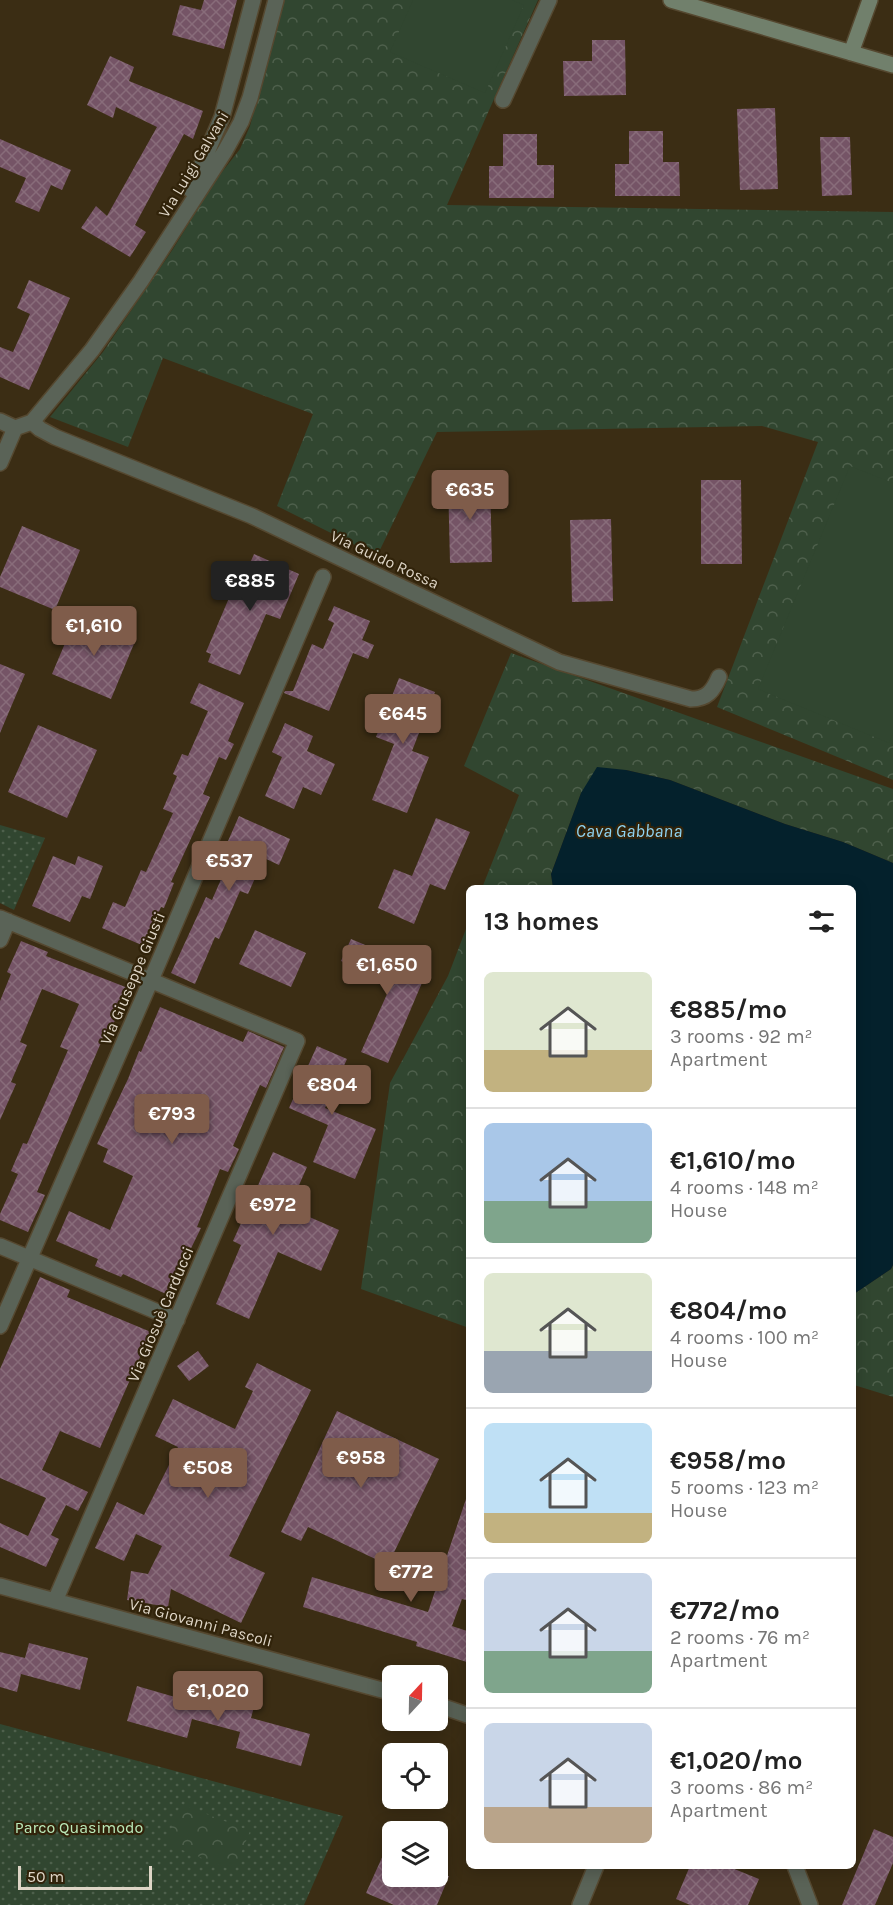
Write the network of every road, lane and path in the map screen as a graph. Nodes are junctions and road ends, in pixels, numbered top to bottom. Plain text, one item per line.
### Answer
1 (253, 0) edge
2 (276, 0) edge
3 (549, 0) edge
4 (671, 0) edge
5 (870, 0) edge
6 (852, 53) junction
7 (893, 65) edge
8 (503, 100) dead end
9 (167, 242) junction
10 (0, 421) edge
11 (32, 422) junction
12 (15, 428) junction
13 (0, 463) edge
14 (323, 578) dead end
15 (719, 677) dead end
16 (4, 919) edge
17 (0, 940) edge
18 (151, 980) junction
19 (0, 1246) edge
20 (30, 1259) junction
21 (177, 1320) junction
22 (0, 1326) edge
23 (0, 1586) edge
24 (56, 1601) junction
25 (382, 1690) edge
26 (448, 1708) edge
27 (466, 1715) edge
28 (595, 1869) edge
29 (796, 1869) edge
30 (580, 1905) edge
31 (810, 1905) edge

1 - 9 street, Via Luigi Galvani
2 - 9 street, Via Luigi Galvani
3 - 8 street
4 - 6 street
5 - 6 street
6 - 7 street
9 - 11 street, Via Luigi Galvani
10 - 12 street
11 - 12 street
11 - 15 street, Via Guido Rossa
12 - 13 street
14 - 18 street, Via Giuseppe Giusti
16 - 17 street
16 - 18 street
18 - 20 street, Via Giuseppe Giusti
18 - 21 street, Via Giosuè Carducci
19 - 20 street
20 - 21 street
20 - 22 street, Via Giuseppe Giusti
21 - 24 street, Via Giosuè Carducci
23 - 24 street, Via Giovanni Pascoli
24 - 25 street, Via Giovanni Pascoli
26 - 27 street
28 - 30 street
29 - 31 street

